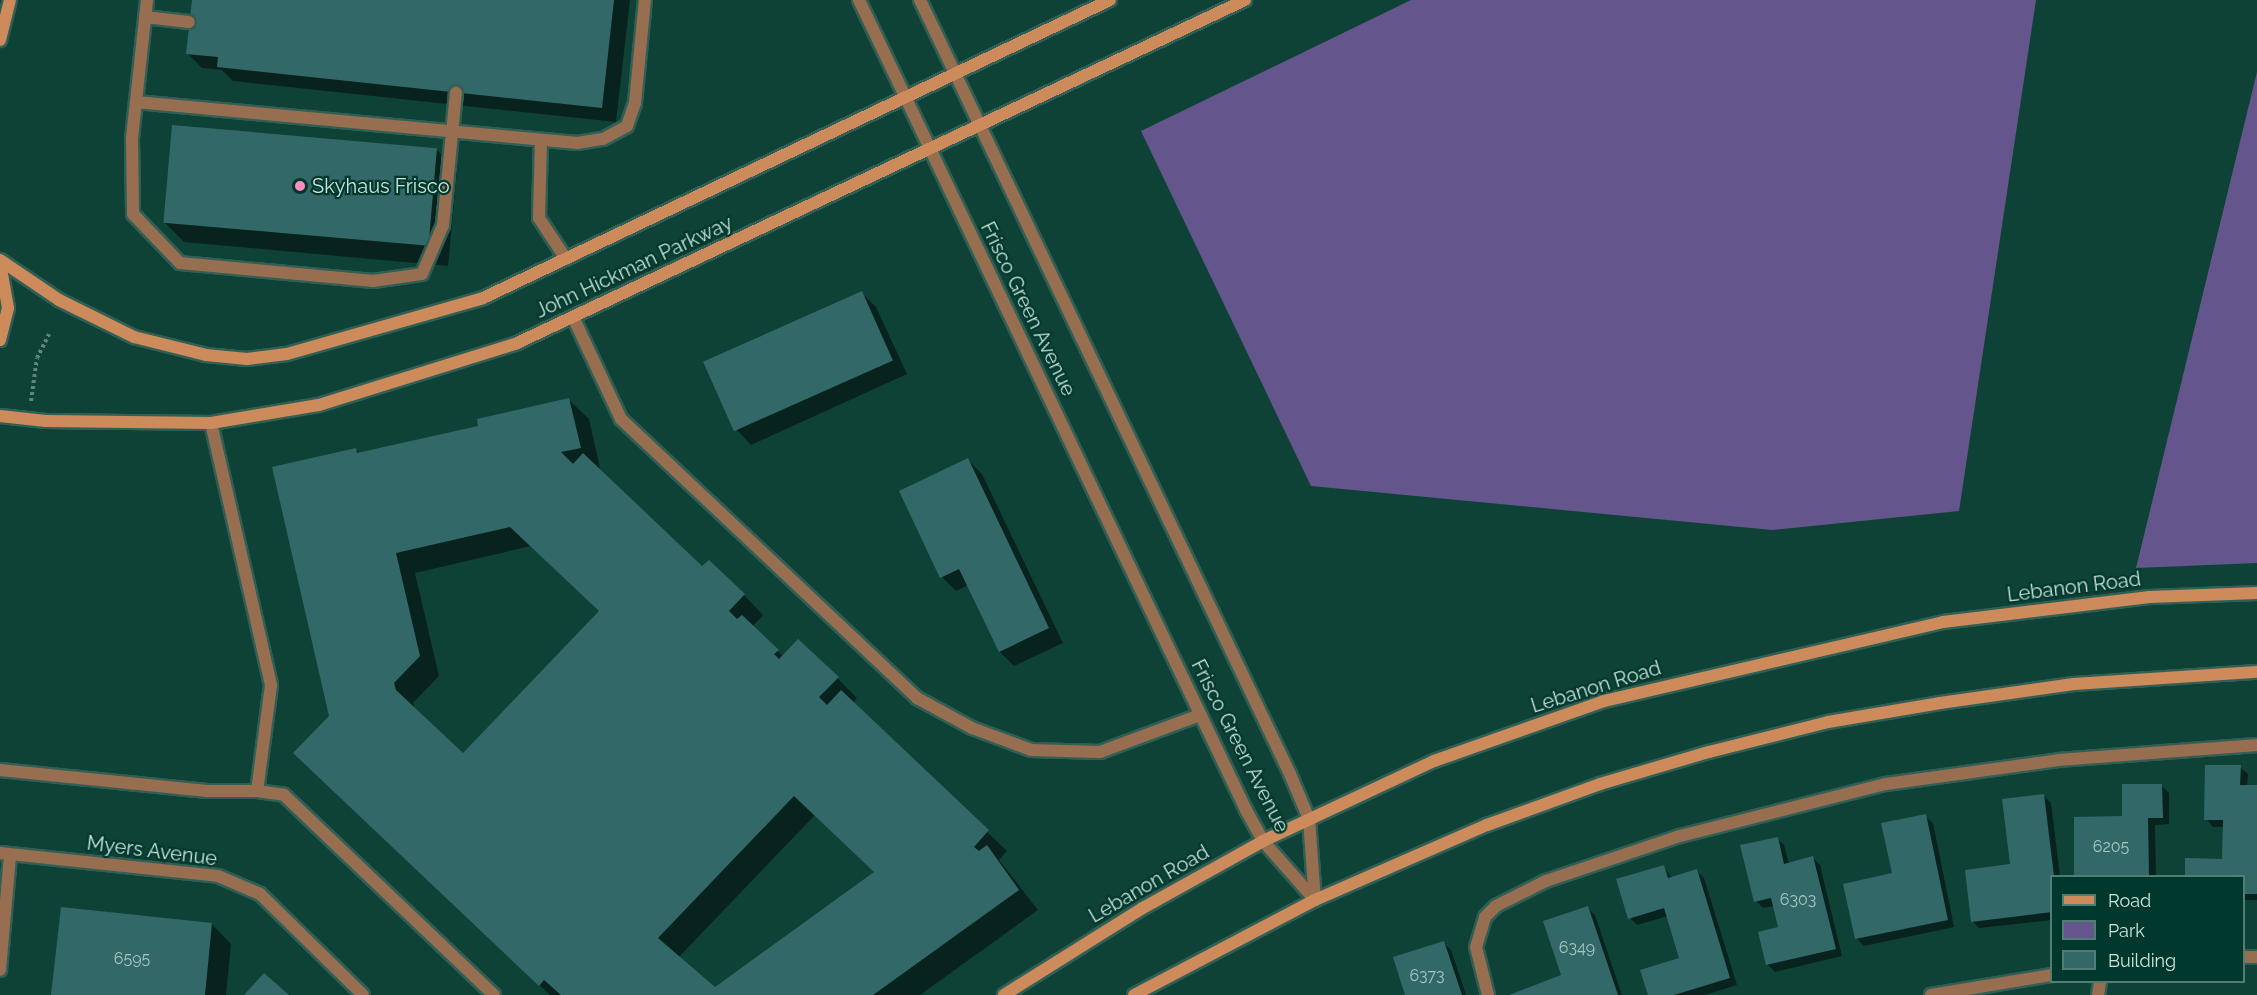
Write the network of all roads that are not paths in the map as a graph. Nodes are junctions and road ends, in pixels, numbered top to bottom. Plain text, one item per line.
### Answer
1 (10, 0) edge
2 (147, 0) edge
3 (645, 0) edge
4 (859, 0) edge
5 (920, 0) edge
6 (1110, 0) edge
7 (1245, 0) edge
8 (145, 17) junction
9 (189, 22) dead end
10 (0, 40) edge
11 (956, 74) junction
12 (456, 93) dead end
13 (906, 98) junction
14 (136, 102) junction
15 (981, 128) junction
16 (452, 131) junction
17 (542, 140) junction
18 (931, 151) junction
19 (566, 259) junction
20 (0, 262) edge
21 (573, 317) junction
22 (0, 340) edge
23 (0, 416) edge
24 (211, 423) junction
25 (2257, 593) edge
26 (2257, 672) edge
27 (1200, 715) junction
28 (2257, 745) edge
29 (0, 770) edge
30 (257, 791) junction
31 (1309, 819) junction
32 (1263, 841) junction
33 (5, 854) edge
34 (1315, 900) junction
35 (0, 970) edge
36 (2050, 975) edge
37 (363, 995) edge
38 (494, 995) edge
39 (1004, 995) edge
40 (1134, 995) edge
41 (1488, 995) edge
42 (1931, 995) edge

1 - 10 street
2 - 8 street
3 - 17 street
4 - 13 street, Frisco Green Avenue
5 - 11 street, Frisco Green Avenue
6 - 11 street, John Hickman Parkway
7 - 15 street, John Hickman Parkway
8 - 9 street
8 - 14 street
11 - 13 street, John Hickman Parkway
11 - 15 street, Frisco Green Avenue
12 - 16 street
13 - 18 street, Frisco Green Avenue
13 - 19 street, John Hickman Parkway
14 - 16 street
14 - 16 street
15 - 18 street, John Hickman Parkway
15 - 31 street, Frisco Green Avenue
16 - 17 street
17 - 19 street
18 - 21 street, John Hickman Parkway
18 - 27 street, Frisco Green Avenue
19 - 20 street, John Hickman Parkway
20 - 22 street
21 - 24 street, John Hickman Parkway
21 - 27 street
23 - 24 street, John Hickman Parkway
24 - 30 street
25 - 31 street, Lebanon Road
26 - 34 street
27 - 32 street, Frisco Green Avenue
28 - 41 street
29 - 30 street
30 - 38 street
31 - 32 street, Lebanon Road
31 - 34 street, Frisco Green Avenue
32 - 34 street, Frisco Green Avenue
32 - 39 street, Lebanon Road
33 - 35 street
33 - 37 street, Myers Avenue
34 - 40 street
36 - 42 street

